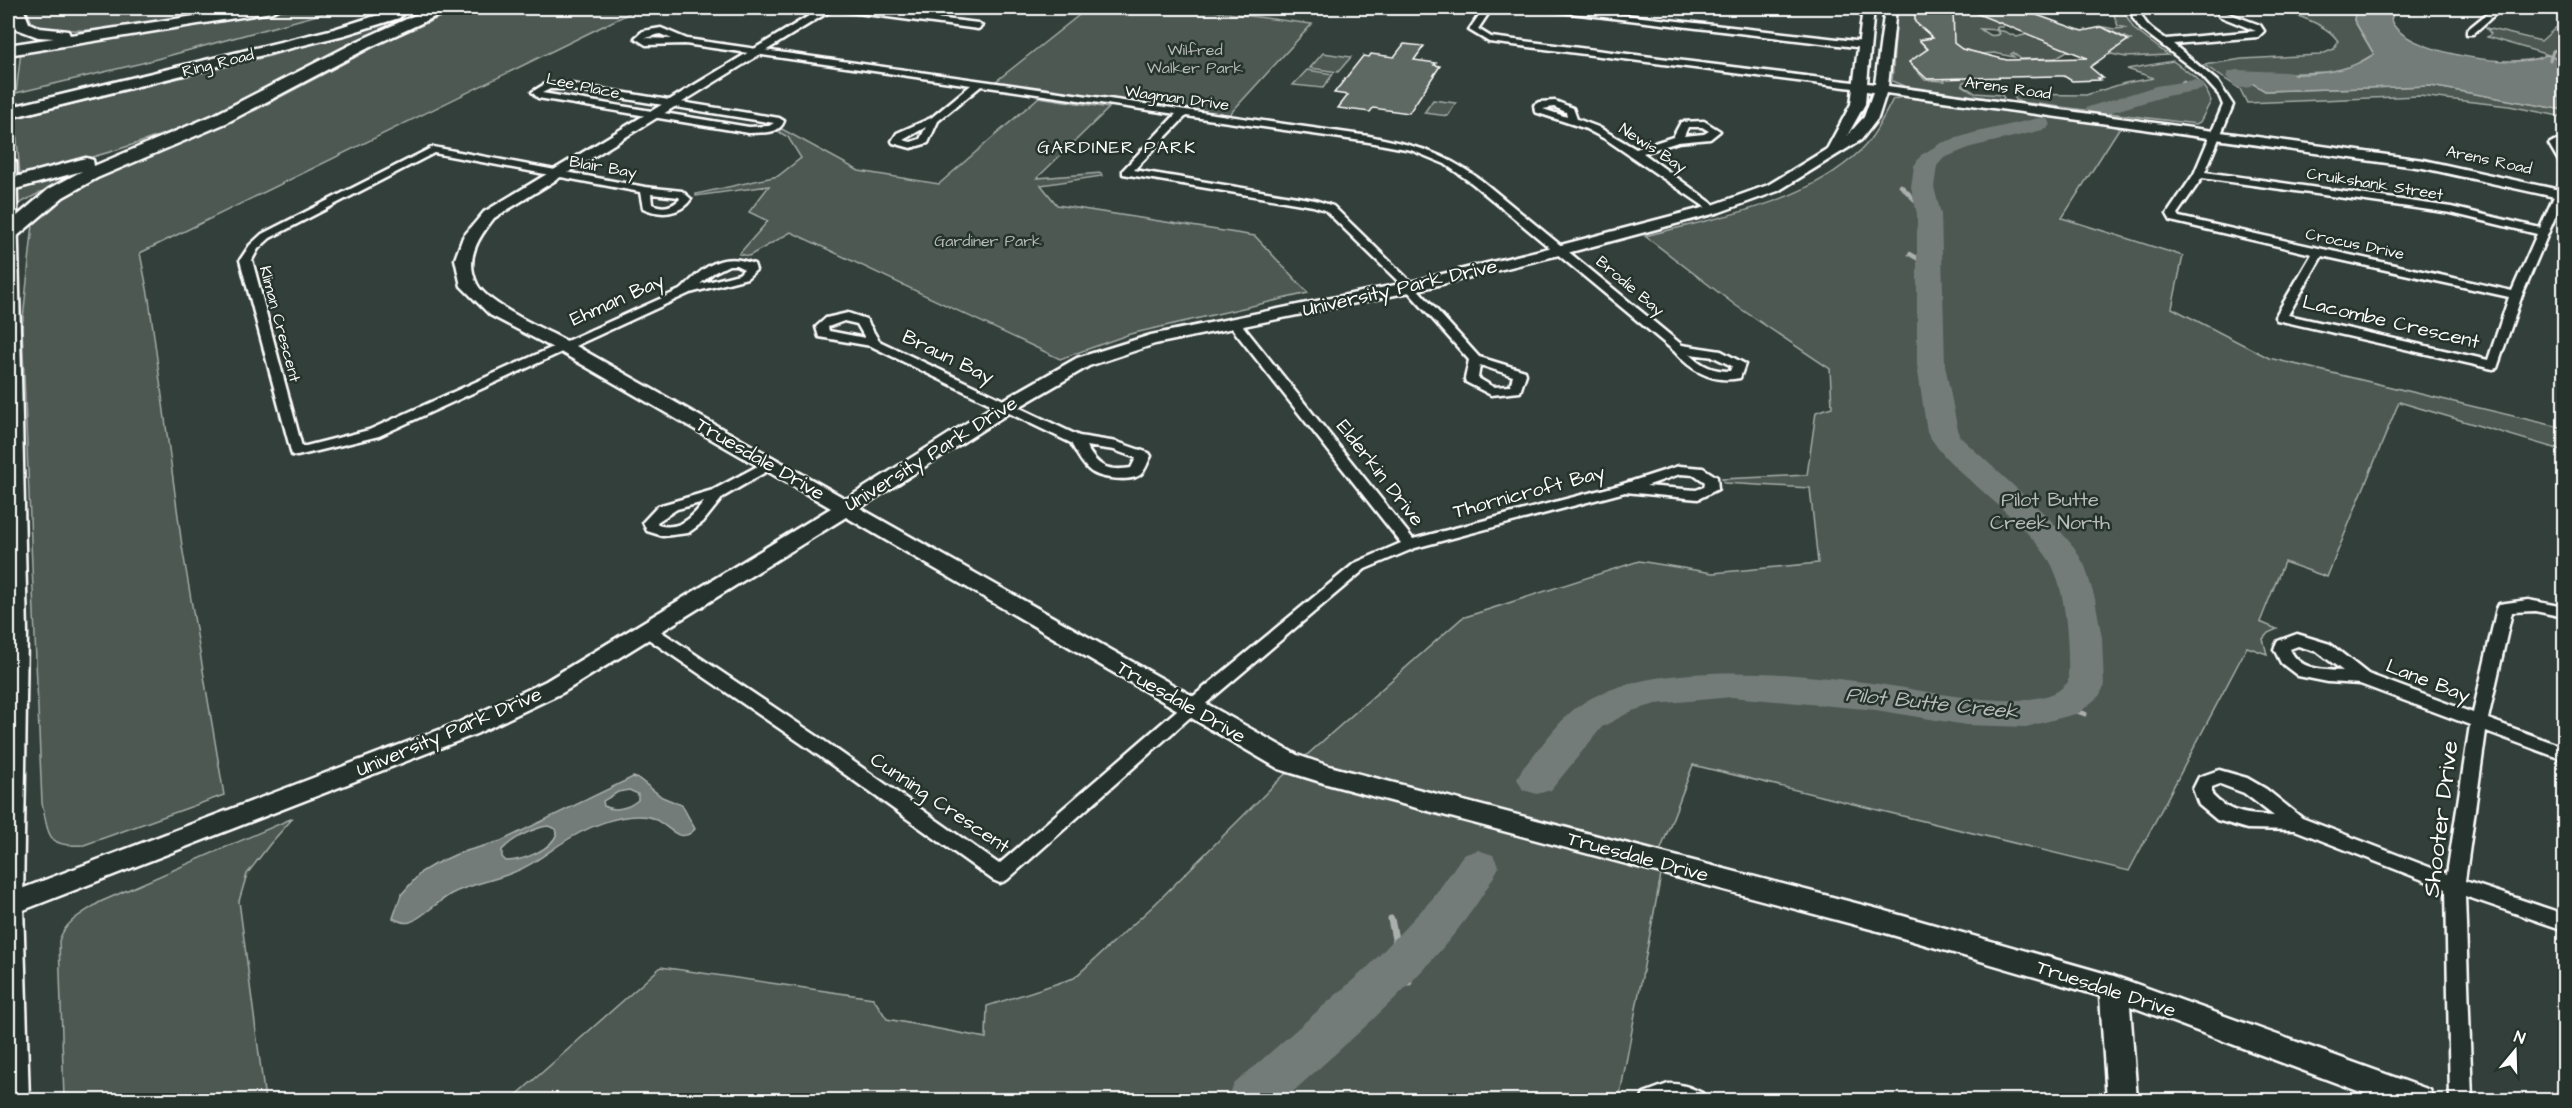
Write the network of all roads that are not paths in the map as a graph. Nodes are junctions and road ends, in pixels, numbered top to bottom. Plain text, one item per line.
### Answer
1 (10, 8) edge
2 (16, 8) edge
3 (272, 8) edge
4 (418, 8) edge
5 (442, 8) edge
6 (829, 8) edge
7 (835, 8) edge
8 (1389, 8) edge
9 (1396, 8) edge
10 (1488, 8) edge
11 (1545, 8) edge
12 (1868, 8) edge
13 (1891, 8) edge
14 (2136, 8) edge
15 (2498, 8) edge
16 (237, 14) junction
17 (2222, 14) dead end
18 (329, 18) dead end
19 (8, 22) edge
20 (978, 26) dead end
21 (2470, 32) dead end
22 (685, 42) dead end
23 (2163, 42) junction
24 (1864, 45) junction
25 (8, 50) edge
26 (757, 52) junction
27 (978, 84) junction
28 (1861, 86) junction
29 (1881, 88) junction
30 (672, 103) junction
31 (653, 114) junction
32 (1182, 114) junction
33 (1572, 119) dead end
34 (934, 120) dead end
35 (2216, 135) junction
36 (176, 137) junction
37 (1677, 139) dead end
38 (2565, 145) edge
39 (1833, 151) junction
40 (1636, 152) junction
41 (2565, 161) edge
42 (8, 162) edge
43 (556, 174) junction
44 (2199, 174) junction
45 (8, 185) edge
46 (645, 190) dead end
47 (2564, 191) edge
48 (1715, 208) junction
49 (2544, 232) junction
50 (8, 234) edge
51 (1562, 250) junction
52 (2318, 253) junction
53 (1410, 287) junction
54 (686, 291) junction
55 (2516, 295) junction
56 (1235, 324) junction
57 (874, 343) dead end
58 (563, 346) junction
59 (1678, 348) dead end
60 (1474, 360) dead end
61 (1005, 406) junction
62 (1076, 440) dead end
63 (769, 464) junction
64 (1625, 488) junction
65 (718, 494) dead end
66 (846, 508) junction
67 (1410, 545) junction
68 (2565, 612) edge
69 (647, 630) junction
70 (2362, 678) dead end
71 (1190, 708) junction
72 (2479, 723) junction
73 (2565, 754) edge
74 (2296, 823) dead end
75 (2455, 885) junction
76 (8, 905) edge
77 (2565, 922) edge
78 (2114, 988) junction
79 (13, 1101) edge
80 (1652, 1101) edge
81 (1694, 1101) edge
82 (2122, 1101) edge
83 (2419, 1101) edge
84 (2461, 1101) edge

1 - 19 main road
2 - 16 highway
3 - 16 highway
4 - 18 highway, Ring Road
5 - 36 highway
6 - 26 street, Truesdale Drive
7 - 20 street
8 - 9 street
10 - 28 street, Arens Road
11 - 24 street
12 - 24 street
13 - 29 street, University Park Drive
14 - 23 street, Crocus Drive
15 - 21 street
16 - 25 highway
17 - 23 street
22 - 26 street, Wagman Drive
23 - 35 street, Crocus Drive
24 - 28 street
26 - 27 street, Wagman Drive
26 - 30 street, Truesdale Drive
27 - 32 street, Wagman Drive
27 - 34 street
28 - 29 street, Arens Road
28 - 39 street
29 - 35 street, Arens Road
29 - 39 street, University Park Drive
30 - 31 street, Truesdale Drive
30 - 31 street
30 - 31 street, Lee Place
31 - 43 street, Truesdale Drive
32 - 51 street, Wagman Drive
32 - 53 street
33 - 40 street, Newis Bay
35 - 44 street, Crocus Drive
35 - 47 street, Arens Road
36 - 45 highway
36 - 50 highway
37 - 40 street
38 - 41 street
39 - 48 street, University Park Drive
40 - 48 street, Newis Bay
42 - 45 main road
43 - 46 street, Blair Bay
43 - 58 street, Truesdale Drive
43 - 58 street, Kliman Crescent
44 - 49 street, Cruikshank Street
44 - 52 street, Crocus Drive
45 - 50 main road
47 - 49 street
48 - 51 street, University Park Drive
49 - 55 street
50 - 76 main road
51 - 53 street, University Park Drive
51 - 59 street, Brodie Bay
52 - 55 street, Crocus Drive
52 - 55 street, Lacombe Crescent
53 - 56 street, University Park Drive
53 - 60 street
54 - 54 street, Ehman Bay
54 - 58 street, Ehman Bay
56 - 61 street, University Park Drive
56 - 67 street, Elderkin Drive
57 - 61 street, Braun Bay
58 - 63 street, Truesdale Drive
61 - 62 street, Braun Bay
61 - 66 street, University Park Drive
63 - 65 street
63 - 66 street, Truesdale Drive
64 - 64 street, Thornicroft Bay
64 - 67 street, Thornicroft Bay
66 - 69 street, University Park Drive
66 - 71 street, Truesdale Drive
67 - 71 street, Elderkin Drive
68 - 72 street, Shooter Drive
69 - 71 street, Cunning Crescent
69 - 76 street, University Park Drive
70 - 72 street, Lane Bay
71 - 78 street, Truesdale Drive
72 - 73 street, Lane Bay
72 - 75 street, Shooter Drive
74 - 75 street
75 - 77 street
75 - 84 street, Shooter Drive
76 - 79 main road
78 - 82 street
78 - 83 street, Truesdale Drive
80 - 81 street

